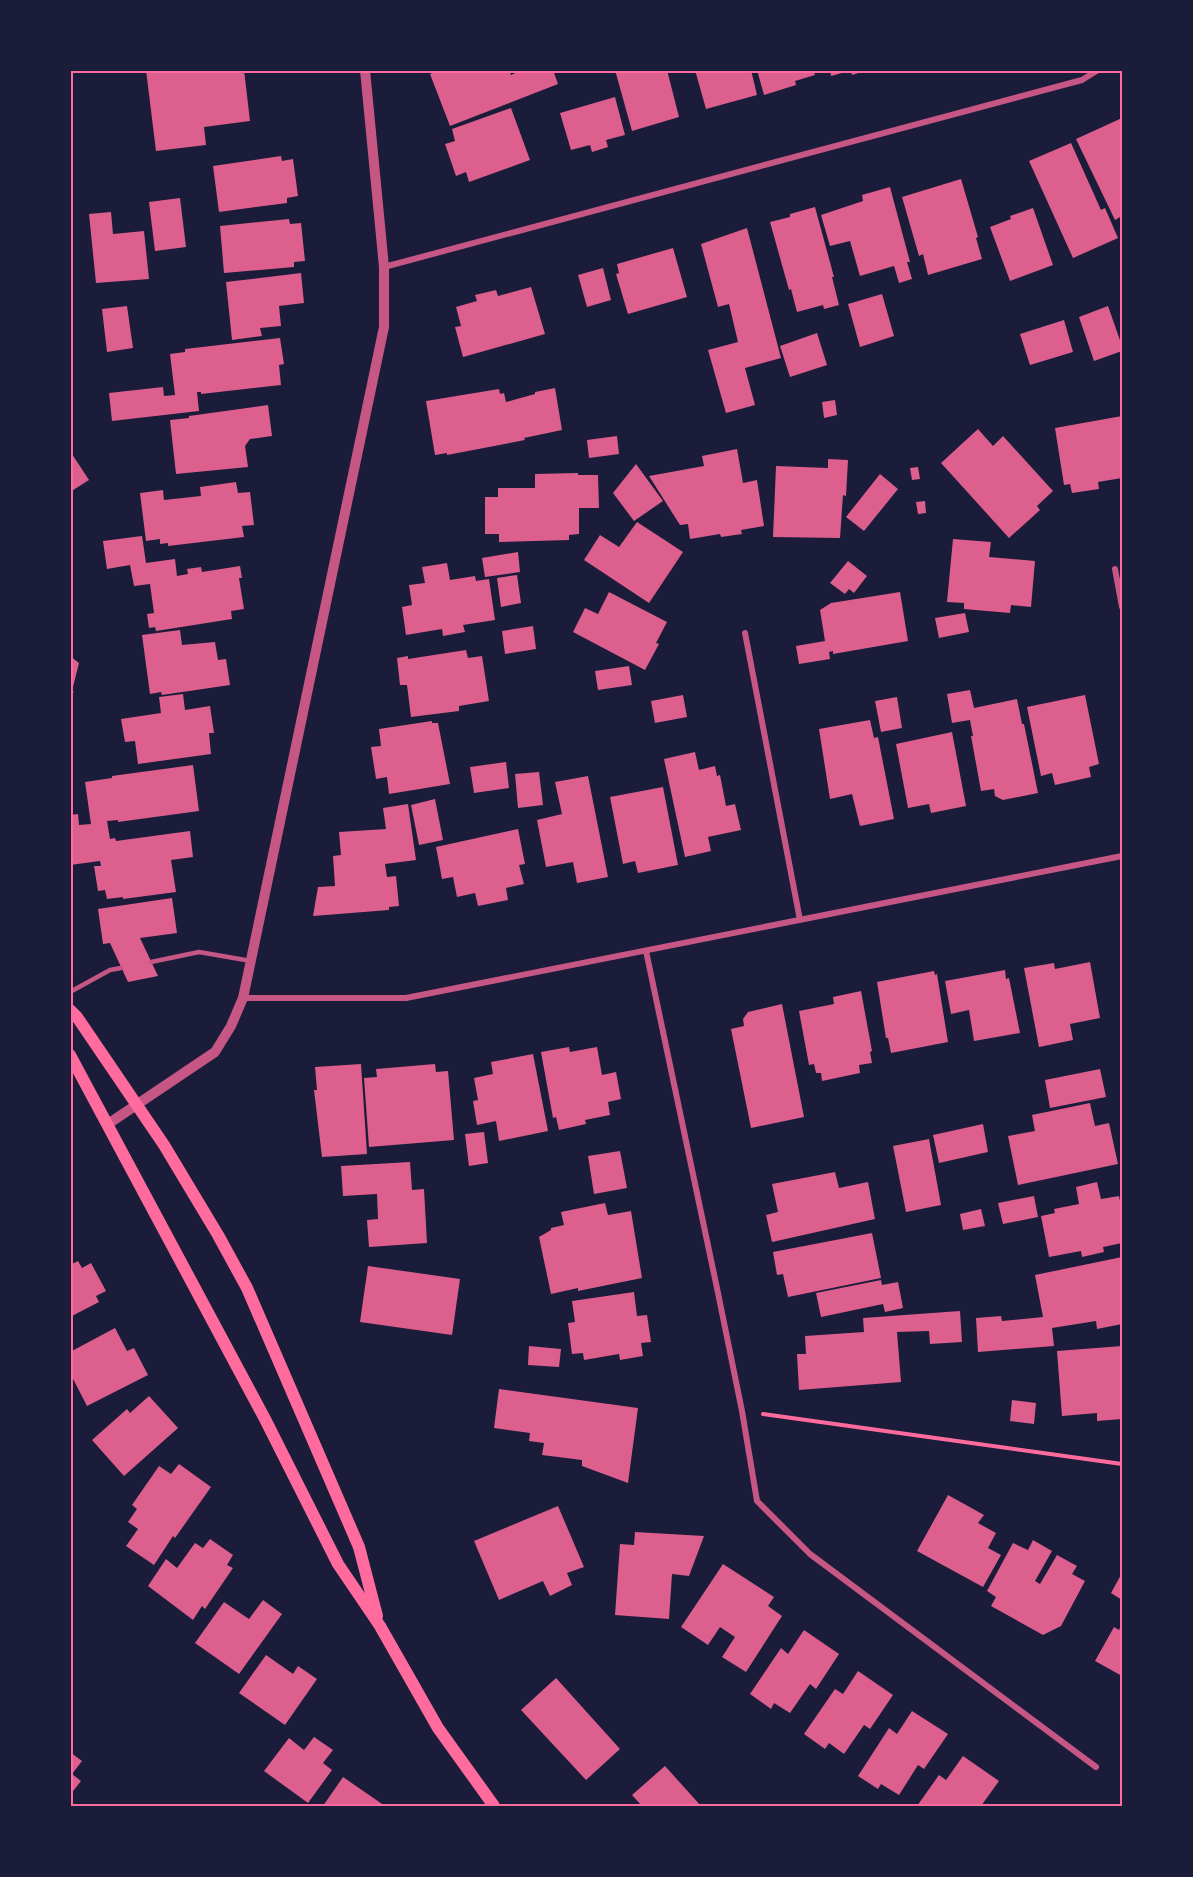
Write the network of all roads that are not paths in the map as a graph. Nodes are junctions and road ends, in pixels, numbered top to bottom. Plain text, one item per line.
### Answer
1 (365, 70) edge
2 (1098, 70) edge
3 (384, 267) junction
4 (1115, 569) dead end
5 (1122, 607) edge
6 (745, 633) dead end
7 (1122, 856) edge
8 (800, 920) junction
9 (646, 951) junction
10 (251, 961) junction
11 (151, 962) dead end
12 (121, 968) dead end
13 (70, 992) edge
14 (243, 998) junction
15 (70, 1010) edge
16 (70, 1055) edge
17 (137, 1105) junction
18 (108, 1124) junction
19 (380, 1626) junction
20 (1096, 1767) dead end
21 (494, 1806) edge

1 - 3 street
2 - 3 street
3 - 10 street
4 - 5 street
6 - 8 street
7 - 8 street
8 - 9 street
9 - 14 street
9 - 20 street
10 - 11 lane
10 - 14 street
12 - 13 lane
14 - 17 street
15 - 17 main road
16 - 18 main road
17 - 18 street
17 - 19 main road
18 - 19 main road
19 - 21 main road

